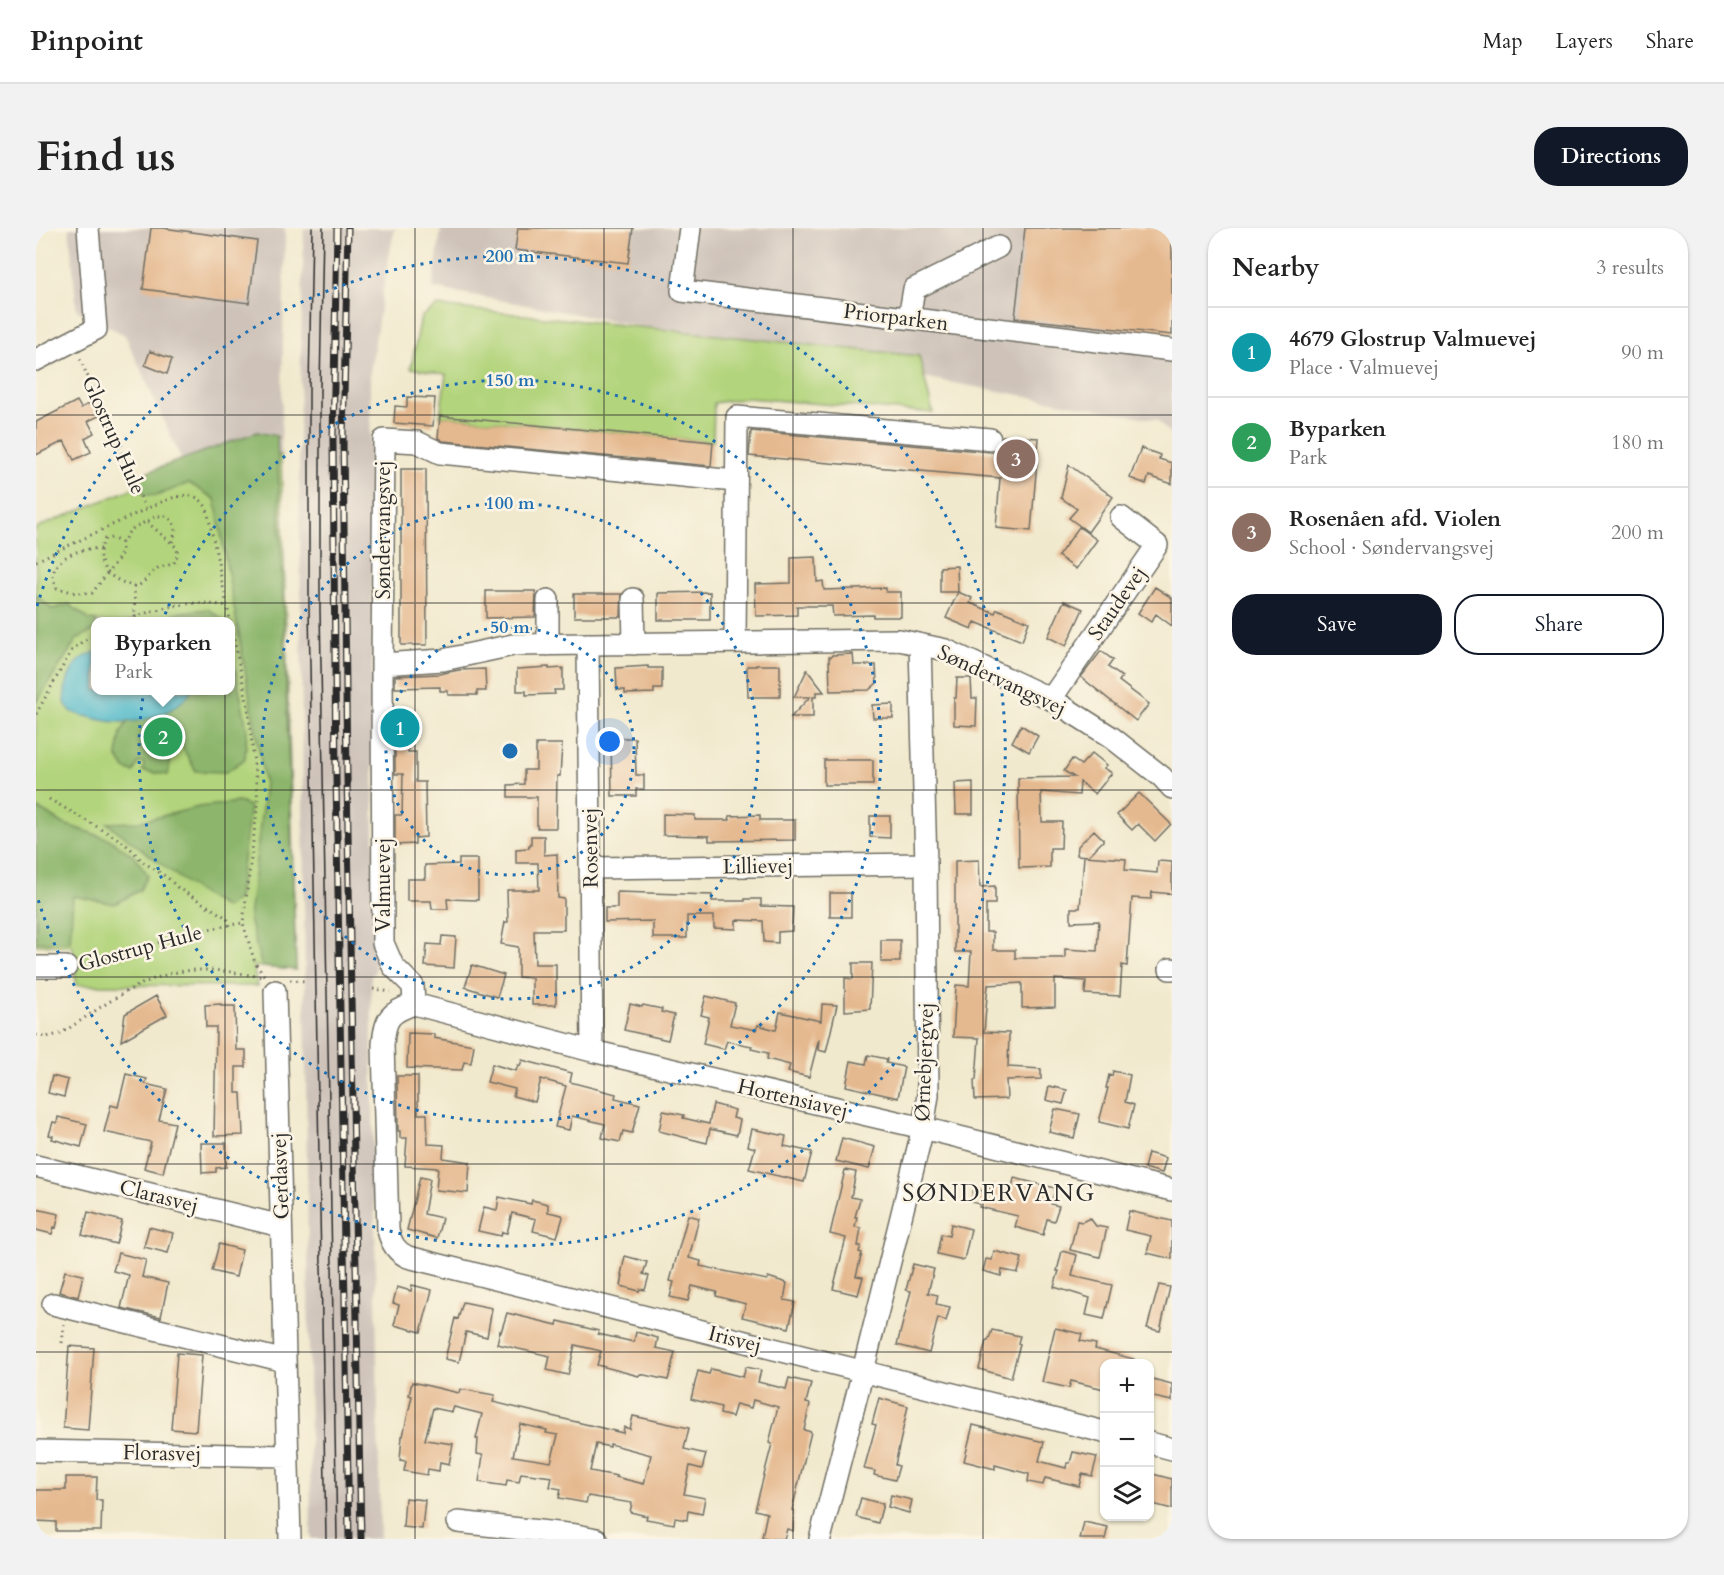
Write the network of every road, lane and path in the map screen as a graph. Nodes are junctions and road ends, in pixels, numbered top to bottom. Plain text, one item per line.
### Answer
1 (88, 228) edge
2 (690, 228) edge
3 (998, 247) dead end
4 (909, 318) junction
5 (72, 341) junction
6 (1172, 350) edge
7 (36, 360) edge
8 (990, 440) dead end
9 (736, 481) junction
10 (146, 509) junction
11 (1121, 518) dead end
12 (147, 522) junction
13 (172, 542) junction
14 (122, 543) junction
15 (101, 549) junction
16 (36, 561) edge
17 (108, 573) junction
18 (134, 586) junction
19 (633, 599) dead end
20 (548, 600) dead end
21 (229, 606) junction
22 (135, 616) joint
23 (231, 617) edge
24 (91, 637) edge
25 (235, 638) edge
26 (735, 642) junction
27 (588, 644) junction
28 (634, 644) junction
29 (548, 645) junction
30 (920, 645) junction
31 (382, 664) junction
32 (1051, 699) junction
33 (36, 714) edge
34 (1172, 788) edge
35 (49, 799) dead end
36 (926, 864) junction
37 (590, 868) junction
38 (243, 923) junction
39 (230, 926) junction
40 (36, 967) edge
41 (66, 967) joint
42 (274, 981) junction
43 (305, 981) dead end
44 (414, 1004) junction
45 (36, 1035) edge
46 (592, 1051) junction
47 (923, 1128) junction
48 (36, 1166) edge
49 (1172, 1190) edge
50 (281, 1226) junction
51 (53, 1304) dead end
52 (285, 1361) junction
53 (863, 1371) junction
54 (1100, 1431) edge
55 (1154, 1444) edge
56 (1172, 1449) edge
57 (36, 1451) edge
58 (288, 1456) junction
59 (458, 1522) dead end
60 (290, 1539) edge
61 (597, 1539) edge
62 (820, 1539) edge

1 - 5 street
2 - 4 street, Priorparken
3 - 4 street
4 - 6 street, Priorparken
5 - 7 street
5 - 10 path, Glostrup Hule
8 - 9 street
9 - 26 street
9 - 31 street, Søndervangsvej
10 - 16 path
10 - 21 path, Glostrup Hule
11 - 32 street, Staudevej
12 - 13 path
12 - 13 path
12 - 14 path
13 - 18 path
14 - 15 path
14 - 17 path
15 - 17 path
15 - 17 path
17 - 18 path
18 - 22 path
19 - 28 street
20 - 29 street
21 - 22 path
21 - 23 path, Glostrup Hule
24 - 33 path
25 - 38 path, Glostrup Hule
26 - 28 street, Søndervangsvej
26 - 30 street, Søndervangsvej
27 - 28 street, Søndervangsvej
27 - 29 street, Søndervangsvej
27 - 37 street, Rosenvej
29 - 31 street, Søndervangsvej
30 - 32 street, Søndervangsvej
30 - 36 street, Ørnebjergvej
31 - 44 street, Valmuevej
32 - 34 street, Søndervangsvej
35 - 39 path
36 - 37 street, Lillievej
36 - 47 street, Ørnebjergvej
37 - 46 street, Rosenvej
38 - 39 path, Glostrup Hule
38 - 42 path, Glostrup Hule
39 - 41 path, Glostrup Hule
40 - 41 street, Glostrup Hule
42 - 43 path
42 - 45 path
42 - 50 street, Gerdasvej
44 - 46 street, Hortensiavej
44 - 53 street, Irisvej
46 - 47 street, Hortensiavej
47 - 49 street, Hortensiavej
47 - 53 street, Ørnebjergvej
48 - 50 street, Clarasvej
50 - 52 street, Gerdasvej
51 - 52 street
52 - 58 street, Gerdasvej
53 - 54 street, Irisvej
53 - 62 street, Ørnebjergvej
55 - 56 street
57 - 58 street, Florasvej
58 - 60 street, Gerdasvej
59 - 61 street

